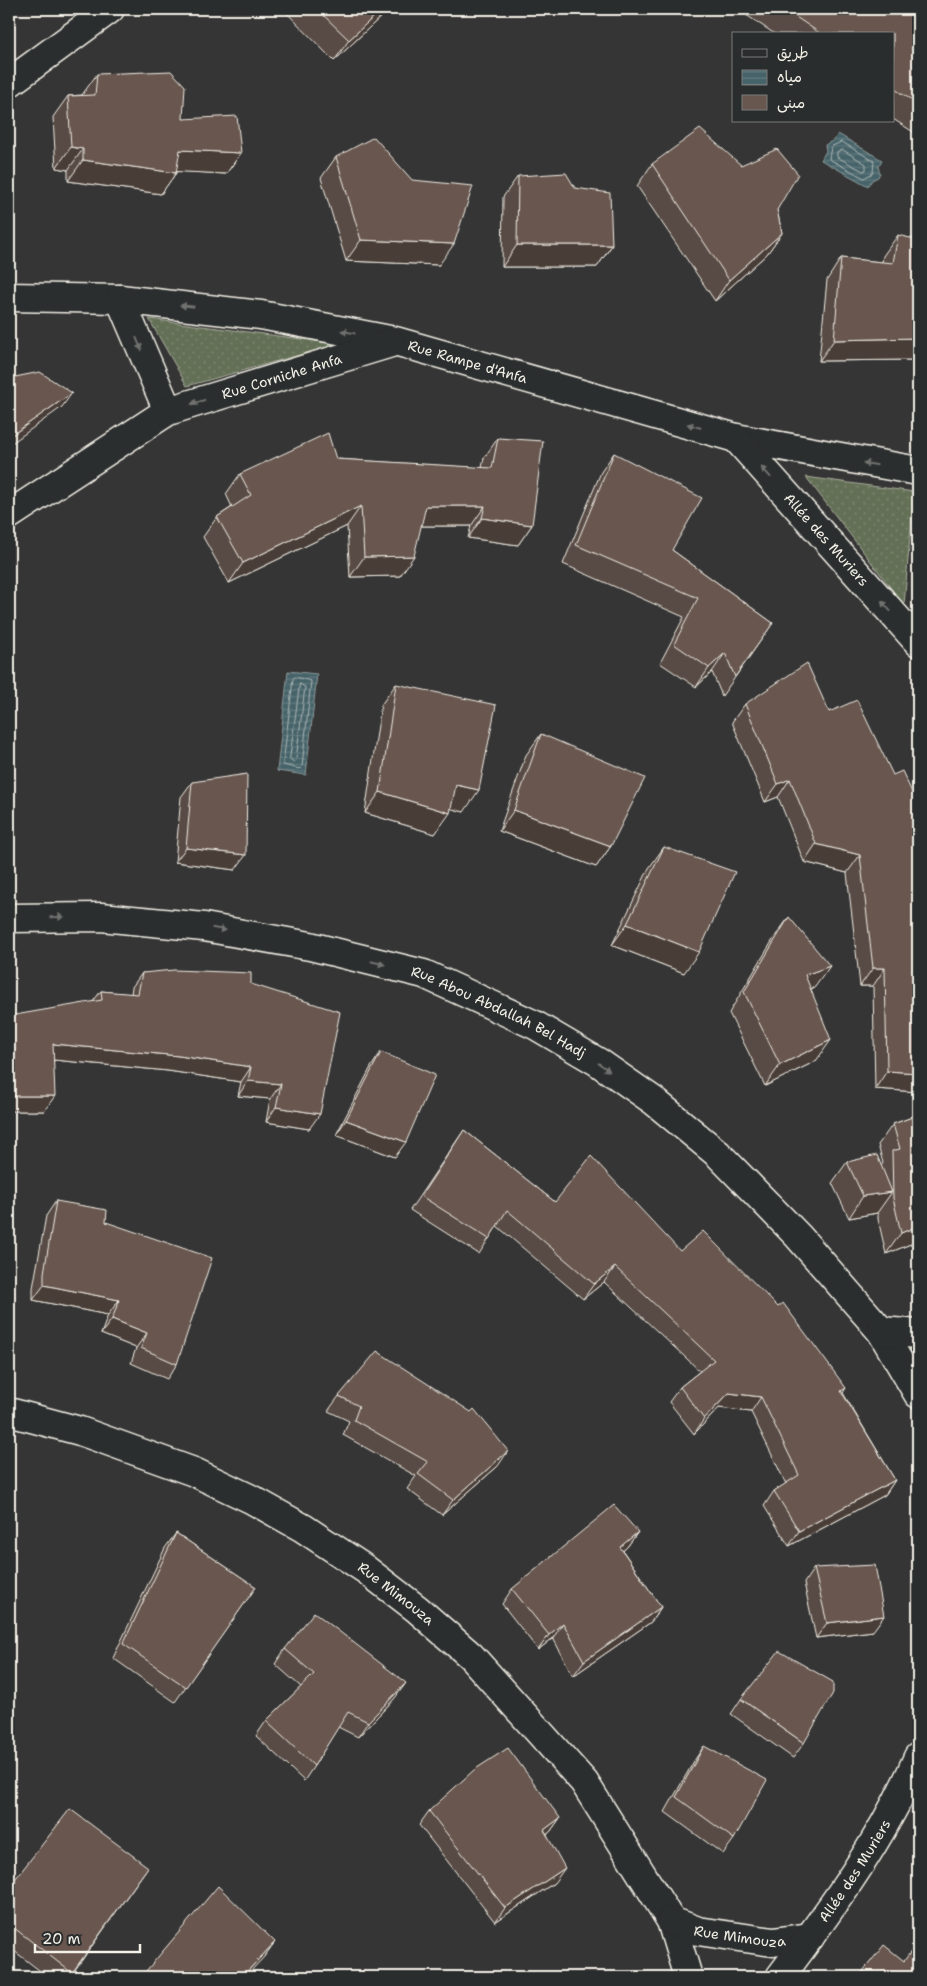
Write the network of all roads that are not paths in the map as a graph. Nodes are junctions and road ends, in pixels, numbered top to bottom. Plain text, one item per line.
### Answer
1 (110, 9) edge
2 (9, 83) edge
3 (9, 297) edge
4 (120, 299) junction
5 (395, 342) junction
6 (168, 411) junction
7 (736, 438) junction
8 (918, 471) edge
9 (9, 515) edge
10 (918, 642) edge
11 (9, 918) edge
12 (881, 1331) junction
13 (918, 1334) edge
14 (918, 1394) edge
15 (9, 1412) edge
16 (918, 1758) edge
17 (671, 1921) junction
18 (810, 1937) junction
19 (688, 1977) edge
20 (780, 1977) edge

1 - 2 street
3 - 4 street, Rue Rampe d'Anfa
5 -> 4 street, Rue Rampe d'Anfa
4 -> 6 street
5 -> 6 street, Rue Corniche Anfa
7 -> 5 street, Rue Rampe d'Anfa
6 - 9 street, Rue Corniche Anfa
8 -> 7 street, Rue Rampe d'Anfa
10 -> 7 street, Allée des Muriers
11 -> 12 street, Rue Abou Abdallah Bel Hadj
12 - 13 street
12 - 14 street, Rue Abou Abdallah Bel Hadj
15 - 17 street, Rue Mimouza
16 - 18 street, Allée des Muriers
17 - 18 street, Rue Mimouza
17 - 19 street, Rue Mimouza
18 - 20 street, Allée des Muriers

